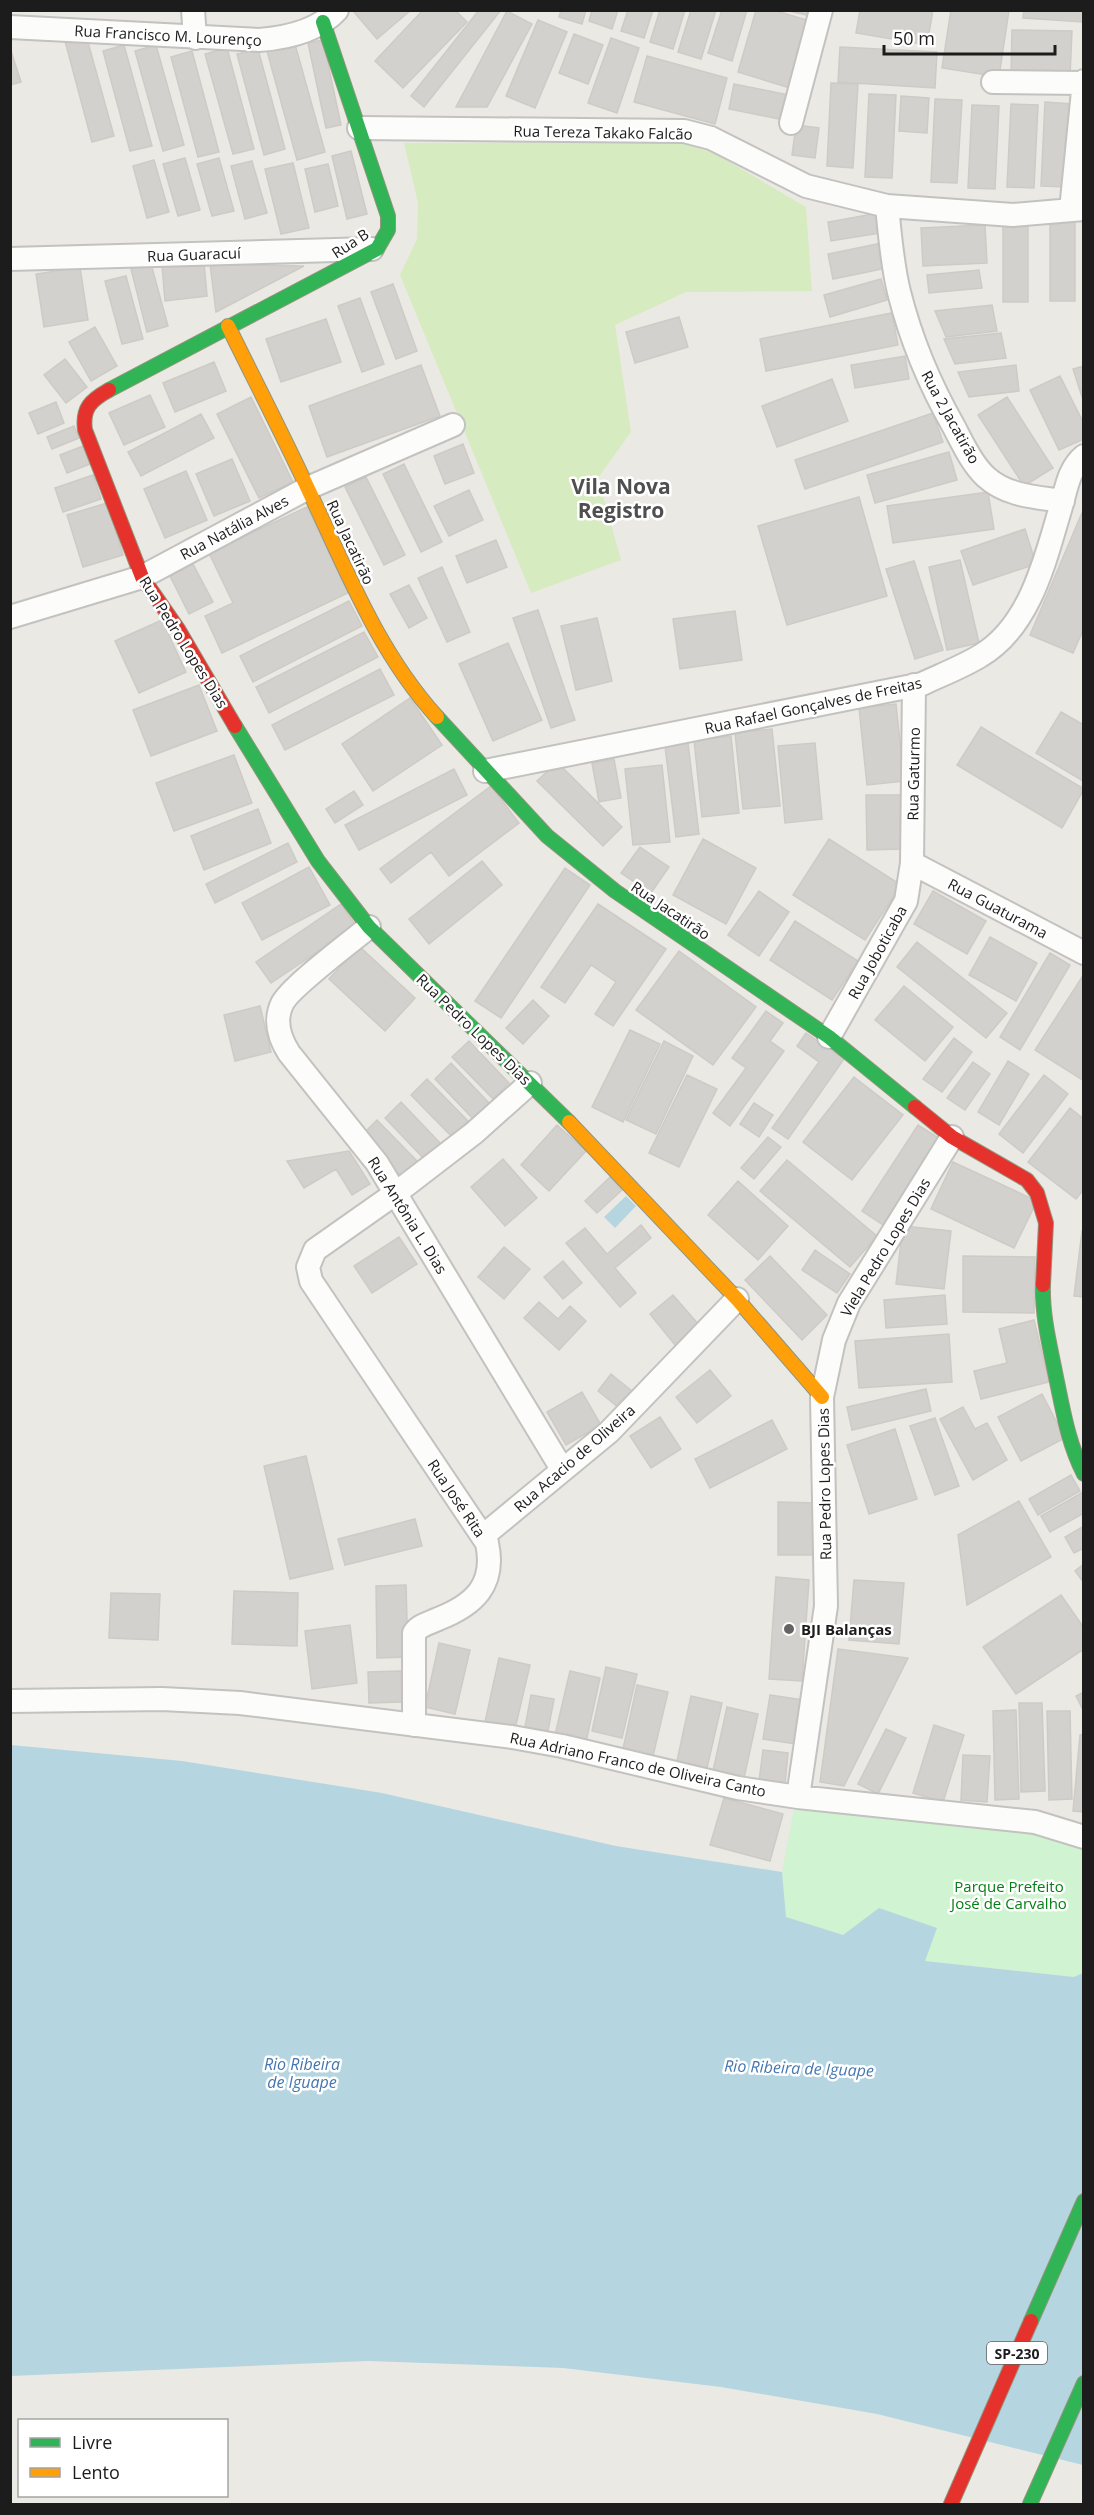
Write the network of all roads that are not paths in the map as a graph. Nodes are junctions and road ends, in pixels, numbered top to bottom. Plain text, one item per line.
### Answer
1 (193, 10) edge
2 (821, 10) edge
3 (330, 16) edge
4 (10, 27) edge
5 (195, 38) junction
6 (993, 82) dead end
7 (1083, 82) edge
8 (791, 123) dead end
9 (359, 128) junction
10 (887, 206) junction
11 (1077, 210) edge
12 (377, 249) junction
13 (10, 259) edge
14 (228, 326) junction
15 (453, 425) dead end
16 (1083, 456) edge
17 (308, 488) junction
18 (1063, 501) junction
19 (142, 577) junction
20 (10, 617) edge
21 (914, 685) junction
22 (485, 771) junction
23 (912, 863) junction
24 (369, 927) junction
25 (1083, 953) edge
26 (829, 1037) junction
27 (530, 1083) junction
28 (952, 1137) junction
29 (396, 1193) junction
30 (737, 1299) junction
31 (822, 1397) junction
32 (562, 1469) junction
33 (1083, 1474) edge
34 (483, 1536) junction
35 (10, 1701) edge
36 (414, 1725) junction
37 (798, 1797) junction
38 (1083, 1837) edge
39 (1083, 2200) edge
40 (1083, 2383) edge
41 (951, 2505) edge
42 (1030, 2505) edge

1 - 5 street
2 - 8 street
3 - 5 street, Rua Francisco M. Lourenço
3 - 9 main road, Rua B
4 - 5 street, Rua Francisco M. Lourenço
6 - 7 street
7 - 11 street
9 - 10 street, Rua Tereza Takako Falcão
9 - 12 main road, Rua B
10 - 11 street, Rua Tereza Takako Falcão
10 - 18 street, Rua 2 Jacatirão
12 - 13 street, Rua Guaracuí
12 - 14 main road, Rua B
14 - 17 main road, Rua Jacatirão
14 - 19 main road, Rua Pedro Lopes Dias
15 - 17 street, Rua Natália Alves
16 - 18 street, Rua Rafael Gonçalves de Freitas
17 - 19 street, Rua Natália Alves
17 - 22 main road, Rua Jacatirão
18 - 21 street, Rua Rafael Gonçalves de Freitas
19 - 20 street, Rua Natália Alves
19 - 24 main road, Rua Pedro Lopes Dias
21 - 22 street, Rua Rafael Gonçalves de Freitas
21 - 23 street, Rua Gaturmo
22 - 26 main road, Rua Jacatirão
23 - 25 street, Rua Guaturama
23 - 26 street, Rua Joboticaba
24 - 27 main road, Rua Pedro Lopes Dias
24 - 29 street, Rua Antônia L. Dias
26 - 28 main road, Rua Jacatirão
27 - 29 street
27 - 30 main road, Rua Pedro Lopes Dias
28 - 31 street, Viela Pedro Lopes Dias
28 - 33 main road, Rua Jacatirão
29 - 32 street, Rua Antônia L. Dias
29 - 34 street, Rua José Rita
30 - 31 main road, Rua Pedro Lopes Dias
30 - 32 street, Rua Acacio de Oliveira
31 - 37 street, Rua Pedro Lopes Dias
32 - 34 street, Rua Acacio de Oliveira
34 - 36 street, Rua José Rita
35 - 36 street, Rua Adriano Franco de Oliveira Canto
36 - 37 street, Rua Adriano Franco de Oliveira Canto
37 - 38 street, Rua Adriano Franco de Oliveira Canto
39 - 41 main road, SP-230
40 - 42 main road

